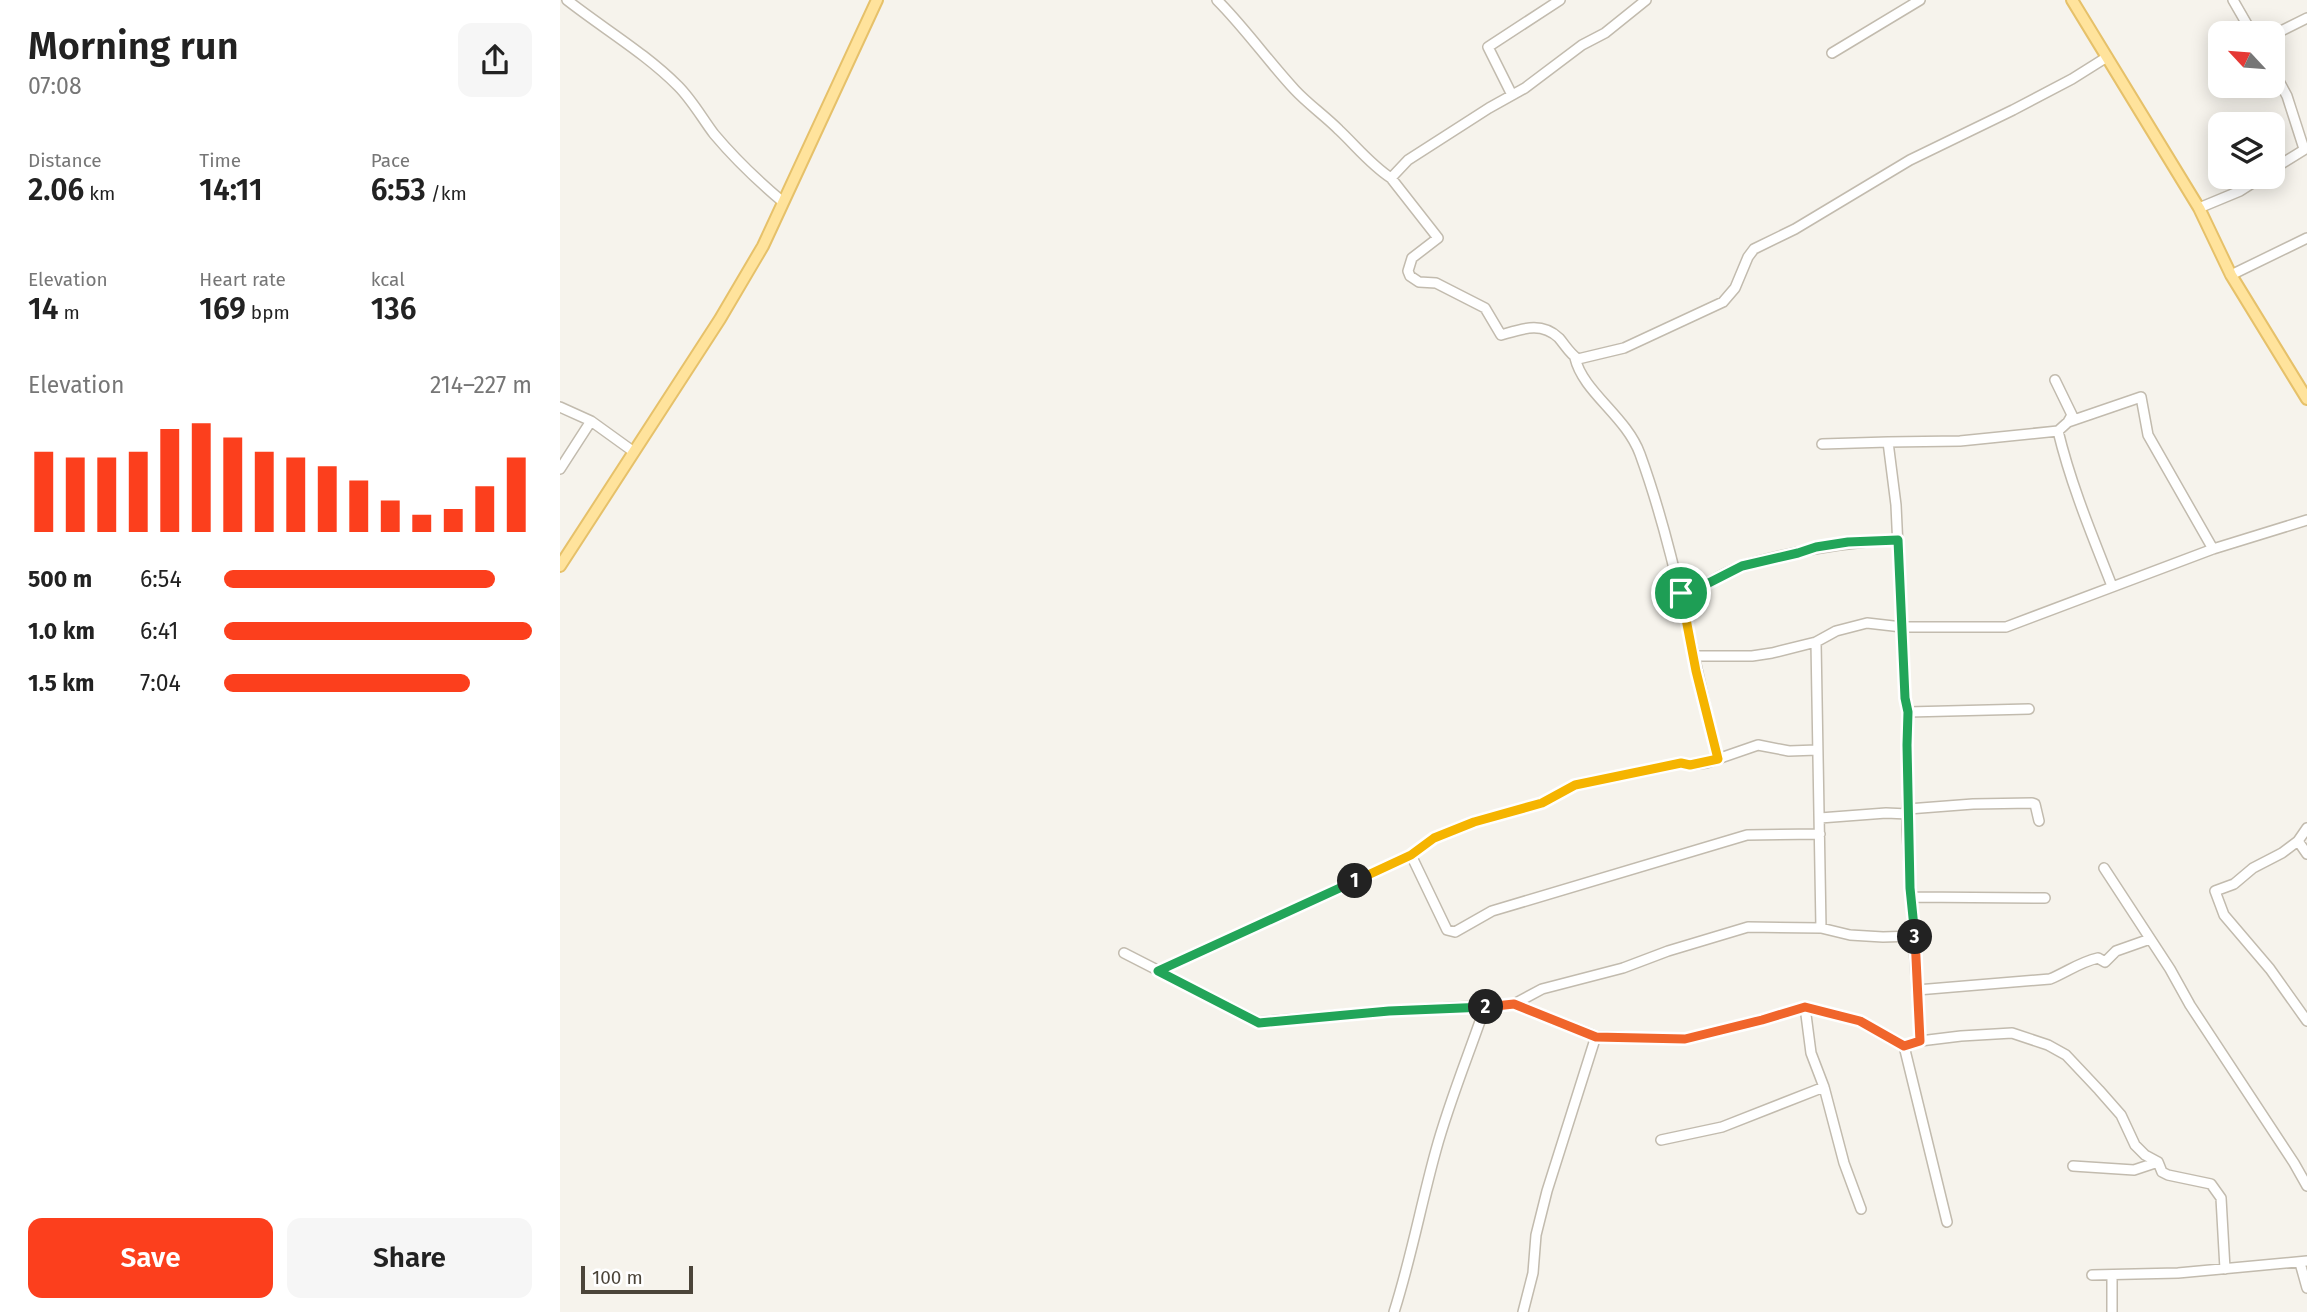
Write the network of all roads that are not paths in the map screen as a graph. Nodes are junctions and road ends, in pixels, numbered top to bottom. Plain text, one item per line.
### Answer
1 (567, 0) edge
2 (877, 0) edge
3 (1217, 0) edge
4 (1560, 0) edge
5 (1646, 0) edge
6 (1920, 0) edge
7 (2072, 0) edge
8 (2233, 0) edge
9 (2307, 18) edge
10 (2245, 21) edge
11 (2286, 28) edge
12 (1832, 53) dead end
13 (2107, 57) junction
14 (2286, 94) edge
15 (1512, 95) junction
16 (2306, 149) edge
17 (2285, 162) edge
18 (1391, 178) junction
19 (2243, 189) edge
20 (783, 202) junction
21 (2199, 208) junction
22 (2307, 238) edge
23 (2231, 275) junction
24 (1574, 358) junction
25 (2054, 380) dead end
26 (2307, 399) edge
27 (560, 407) edge
28 (591, 421) junction
29 (2068, 422) junction
30 (2058, 431) junction
31 (1888, 442) junction
32 (1822, 444) dead end
33 (634, 452) junction
34 (560, 468) edge
35 (2307, 520) edge
36 (1898, 540) junction
37 (2213, 549) junction
38 (560, 566) edge
39 (2112, 586) junction
40 (1681, 593) junction
41 (1902, 627) junction
42 (1816, 642) junction
43 (1694, 656) junction
44 (2029, 709) dead end
45 (1908, 712) junction
46 (1817, 751) junction
47 (1718, 759) junction
48 (1908, 811) junction
49 (1820, 818) junction
50 (2039, 821) dead end
51 (2307, 828) edge
52 (1820, 834) junction
53 (2298, 841) junction
54 (2307, 854) edge
55 (1411, 855) junction
56 (2104, 868) dead end
57 (1911, 897) junction
58 (2045, 898) dead end
59 (1821, 929) junction
60 (1915, 936) junction
61 (2150, 939) junction
62 (1124, 953) dead end
63 (1158, 971) junction
64 (1917, 990) junction
65 (1514, 1004) junction
66 (1485, 1007) junction
67 (1805, 1007) junction
68 (2307, 1021) edge
69 (1596, 1037) junction
70 (1920, 1041) junction
71 (1904, 1046) junction
72 (1824, 1087) junction
73 (1661, 1140) dead end
74 (2158, 1162) junction
75 (2073, 1166) dead end
76 (2307, 1186) edge
77 (1861, 1209) dead end
78 (1947, 1222) dead end
79 (2304, 1262) edge
80 (2225, 1269) junction
81 (2092, 1275) dead end
82 (2112, 1275) junction
83 (2307, 1288) edge
84 (1394, 1312) edge
85 (1524, 1312) edge
86 (2112, 1312) edge

1 - 20 street
2 - 20 main road
3 - 18 street
4 - 15 street
5 - 15 street
6 - 12 street
7 - 13 main road
8 - 10 street
9 - 11 street
13 - 21 main road
13 - 24 street
14 - 16 street
15 - 18 street
16 - 17 street
18 - 24 street
19 - 21 street
20 - 33 main road
21 - 23 main road
22 - 23 street
23 - 26 main road
24 - 40 street
25 - 29 street
27 - 28 street
28 - 33 street
28 - 34 street
29 - 30 street
29 - 37 street
30 - 31 street
30 - 39 street
31 - 32 street
31 - 36 street
33 - 38 main road
35 - 37 street
36 - 40 street
36 - 41 street
37 - 39 street
39 - 41 street
40 - 43 street
41 - 42 street
41 - 45 street
42 - 43 street
42 - 46 street
43 - 47 street
44 - 45 street
45 - 48 street
46 - 47 street
46 - 49 street
47 - 55 street
48 - 49 street
48 - 50 street
48 - 57 street
49 - 52 street
51 - 53 street
52 - 55 street
52 - 59 street
53 - 54 street
53 - 68 street
55 - 63 street
56 - 61 street
57 - 58 street
57 - 60 street
59 - 60 street
59 - 65 street
60 - 64 street
61 - 64 street
61 - 76 street
62 - 63 street
63 - 66 street
64 - 70 street
65 - 66 street
65 - 69 street
66 - 84 street
67 - 69 street
67 - 71 street
67 - 72 street
69 - 85 street
70 - 71 street
70 - 74 street
71 - 78 street
72 - 73 street
72 - 77 street
74 - 75 street
74 - 80 street
79 - 80 street
79 - 83 street
80 - 82 street
81 - 82 street
82 - 86 street

